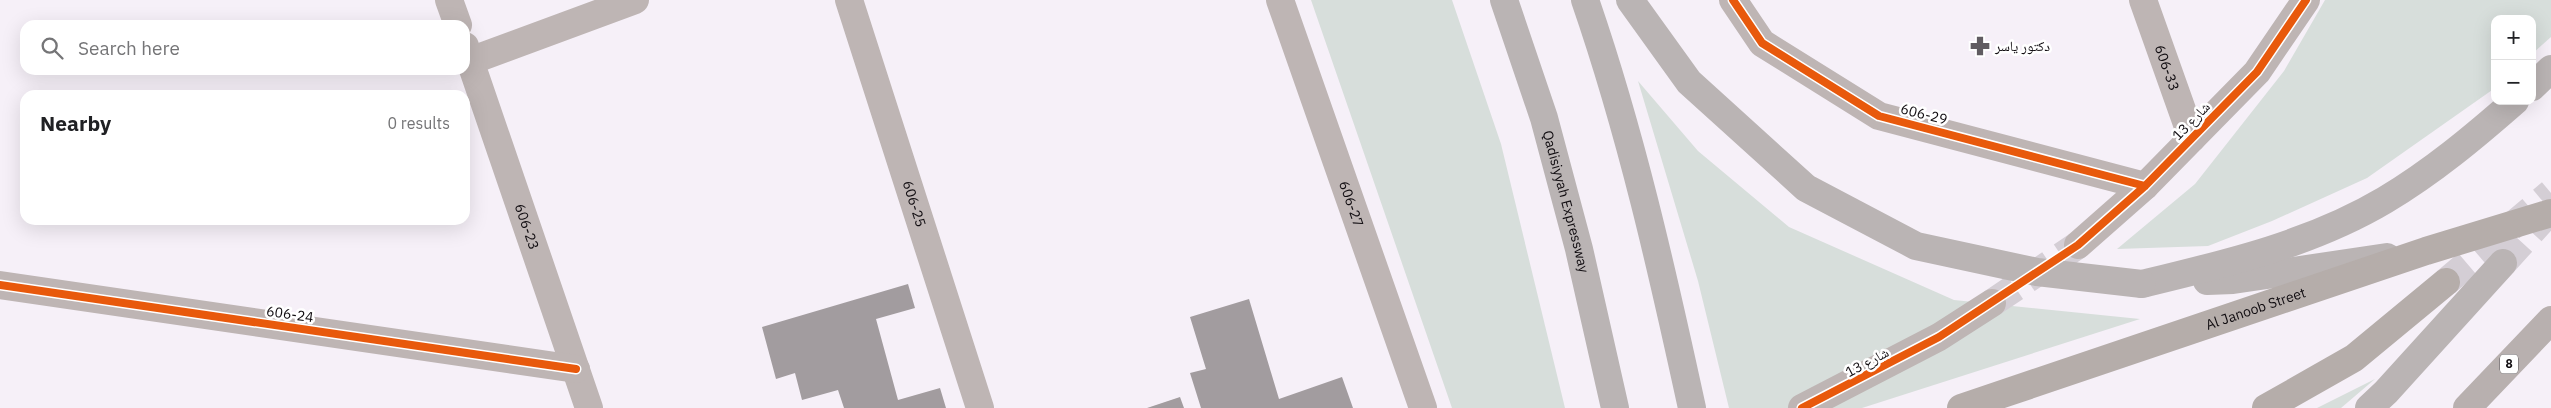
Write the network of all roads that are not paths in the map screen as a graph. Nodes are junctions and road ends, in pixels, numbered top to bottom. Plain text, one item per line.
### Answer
1 (449, 0) edge
2 (635, 0) edge
3 (849, 0) edge
4 (1280, 0) edge
5 (1504, 0) edge
6 (1585, 0) edge
7 (1630, 0) edge
8 (1733, 0) edge
9 (2143, 0) edge
10 (2306, 0) edge
11 (456, 20) edge
12 (470, 53) edge
13 (470, 60) edge
14 (2551, 69) edge
15 (2536, 82) edge
16 (2510, 105) edge
17 (2192, 138) junction
18 (2145, 186) junction
19 (2551, 213) edge
20 (2078, 245) tunnel mouth
21 (2426, 251) junction
22 (2503, 263) tunnel mouth
23 (2446, 282) tunnel mouth
24 (2142, 284) junction
25 (0, 285) edge
26 (1992, 303) tunnel mouth
27 (2551, 320) edge
28 (576, 369) junction
29 (589, 408) edge
30 (980, 408) edge
31 (1423, 408) edge
32 (1615, 408) edge
33 (1692, 408) edge
34 (1802, 408) edge
35 (1962, 408) edge
36 (2266, 408) edge
37 (2369, 408) edge
38 (2467, 408) edge

1 - 11 street
2 - 12 street
3 - 30 street, 606-25
4 - 31 street, 606-27
5 - 32 highway, Qadisiyyah Expressway
6 - 33 highway
7 - 24 highway, bridge
8 - 18 street, 606-29
9 - 17 street, 606-33
10 - 17 street, شارع 13
13 - 28 street, 606-23
14 - 15 highway
16 - 24 highway
17 - 18 street, شارع 13
18 - 20 street, شارع 13
19 - 21 main road, Al Janoob Street, bridge
21 - 24 highway, bridge
21 - 35 main road, Al Janoob Street, bridge
22 - 37 highway
23 - 36 main road
25 - 28 street, 606-24
26 - 34 street, شارع 13
27 - 38 highway, 8
28 - 29 street, 606-23

